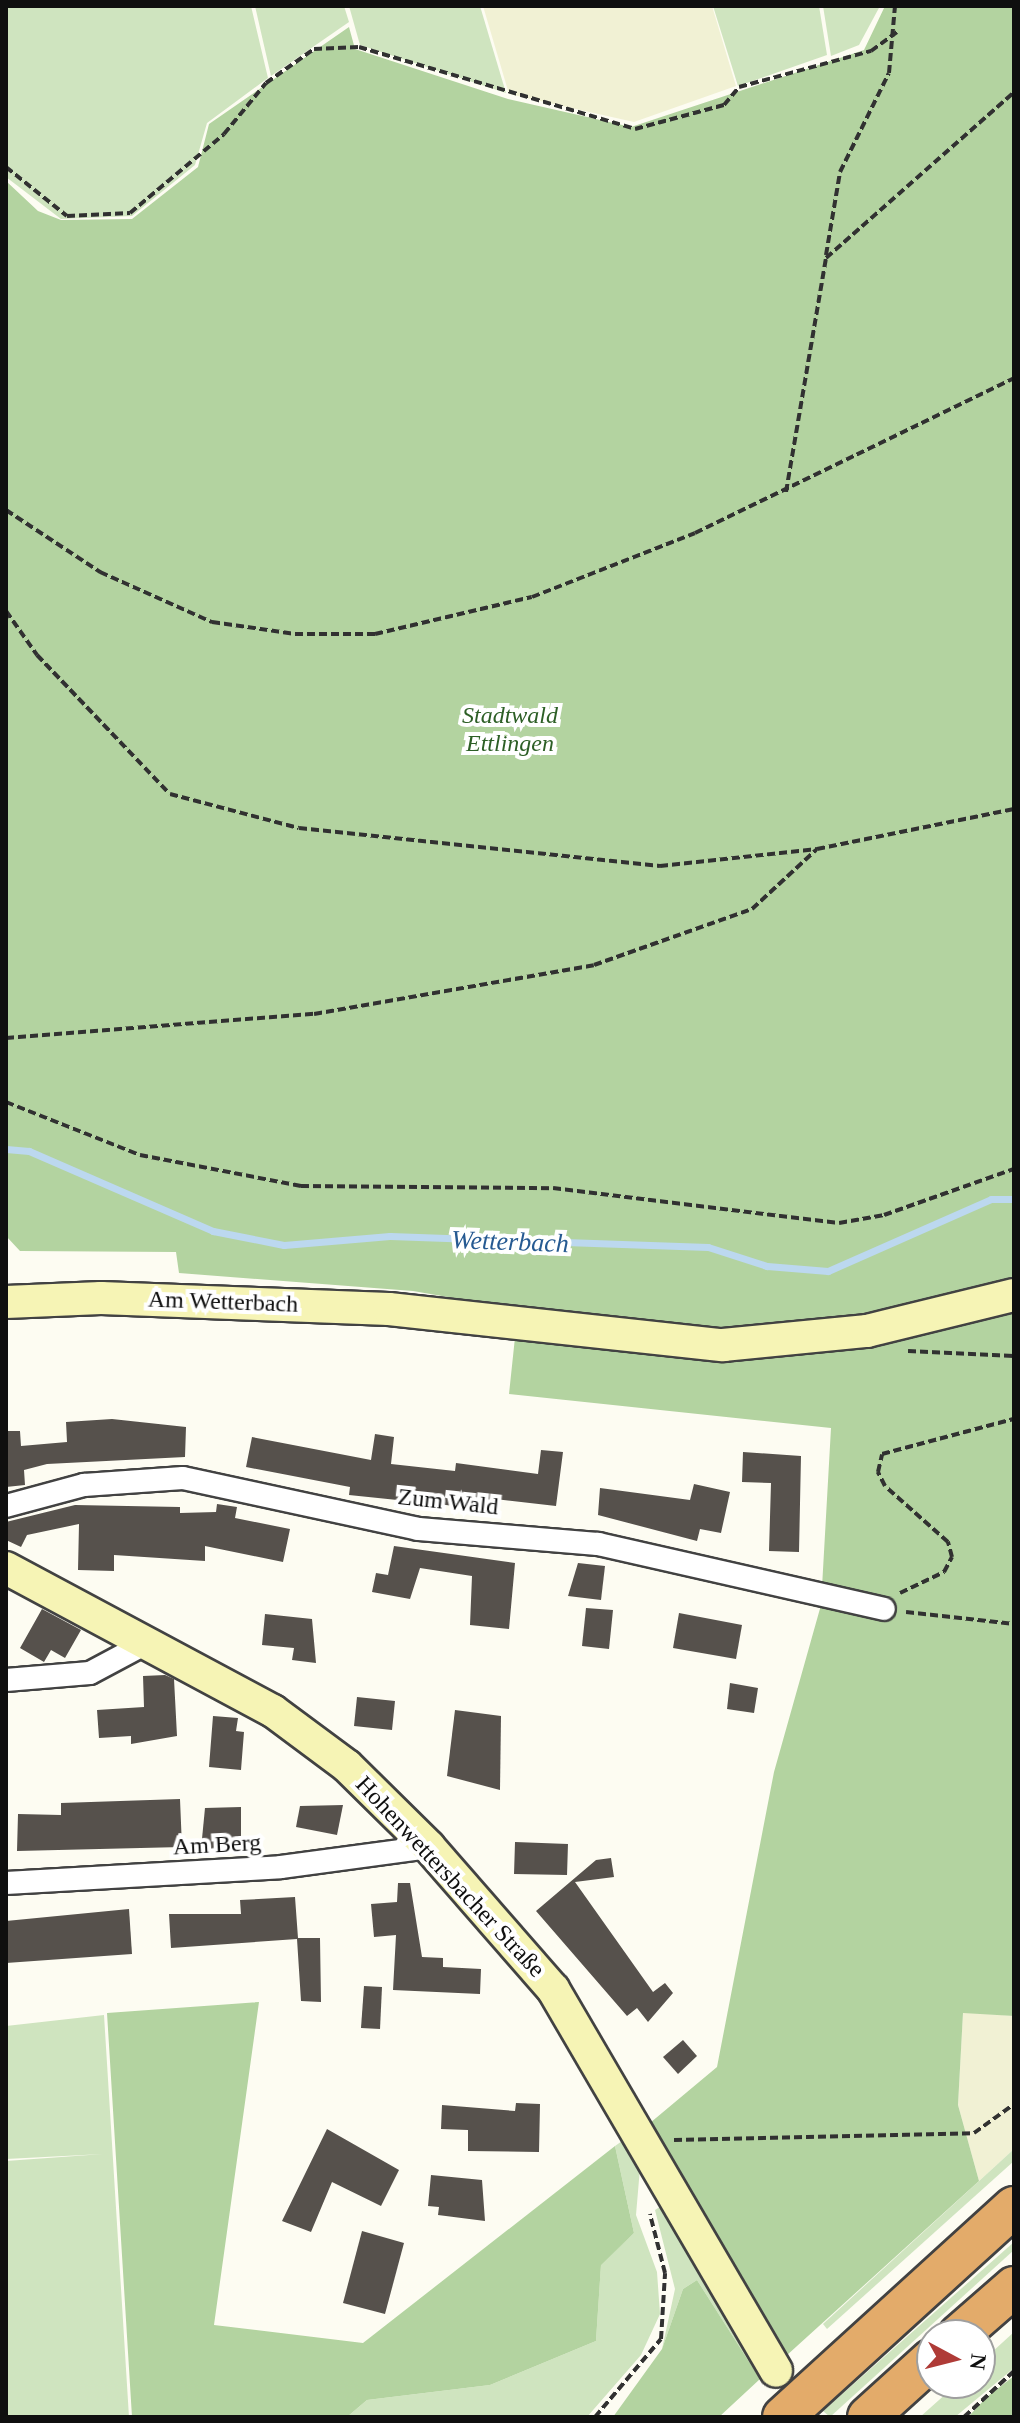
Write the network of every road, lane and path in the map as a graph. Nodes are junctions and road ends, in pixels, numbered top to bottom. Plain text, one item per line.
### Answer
1 (895, 6) edge
2 (897, 32) junction
3 (1014, 92) edge
4 (6, 167) edge
5 (826, 258) junction
6 (1014, 378) edge
7 (786, 492) junction
8 (6, 510) edge
9 (6, 611) edge
10 (1014, 809) edge
11 (817, 849) junction
12 (6, 1038) edge
13 (6, 1102) edge
14 (1014, 1169) edge
15 (1014, 1295) edge
16 (6, 1302) edge
17 (867, 1331) junction
18 (1014, 1356) edge
19 (1014, 1419) edge
20 (6, 1506) edge
21 (6, 1568) edge
22 (884, 1609) junction
23 (1014, 1624) edge
24 (150, 1641) junction
25 (6, 1680) edge
26 (429, 1847) junction
27 (6, 1883) edge
28 (1014, 2104) edge
29 (640, 2142) junction
30 (662, 2180) junction
31 (1014, 2207) edge
32 (1014, 2287) edge
33 (977, 2319) edge
34 (776, 2371) dead end
35 (1014, 2371) edge
36 (916, 2374) edge
37 (595, 2417) edge
38 (783, 2417) edge
39 (868, 2417) edge
40 (964, 2417) edge

1 - 2 path
2 - 4 path
2 - 5 path
3 - 5 path
5 - 7 path
6 - 7 path
7 - 8 path
9 - 11 path
10 - 11 path
11 - 12 path
13 - 14 path
15 - 17 street, Am Wetterbach
16 - 17 street, Am Wetterbach
17 - 18 path
19 - 22 path
20 - 22 street, Zum Wald
21 - 24 street, Hohenwettersbacher Straße
22 - 23 path
24 - 25 street
24 - 26 street, Hohenwettersbacher Straße
26 - 27 street, Am Berg
26 - 29 street, Hohenwettersbacher Straße
28 - 29 path
29 - 30 street, Hohenwettersbacher Straße
30 - 34 street, Hohenwettersbacher Straße
30 - 37 path
31 - 38 highway
32 - 33 highway
35 - 40 path
36 - 39 highway

